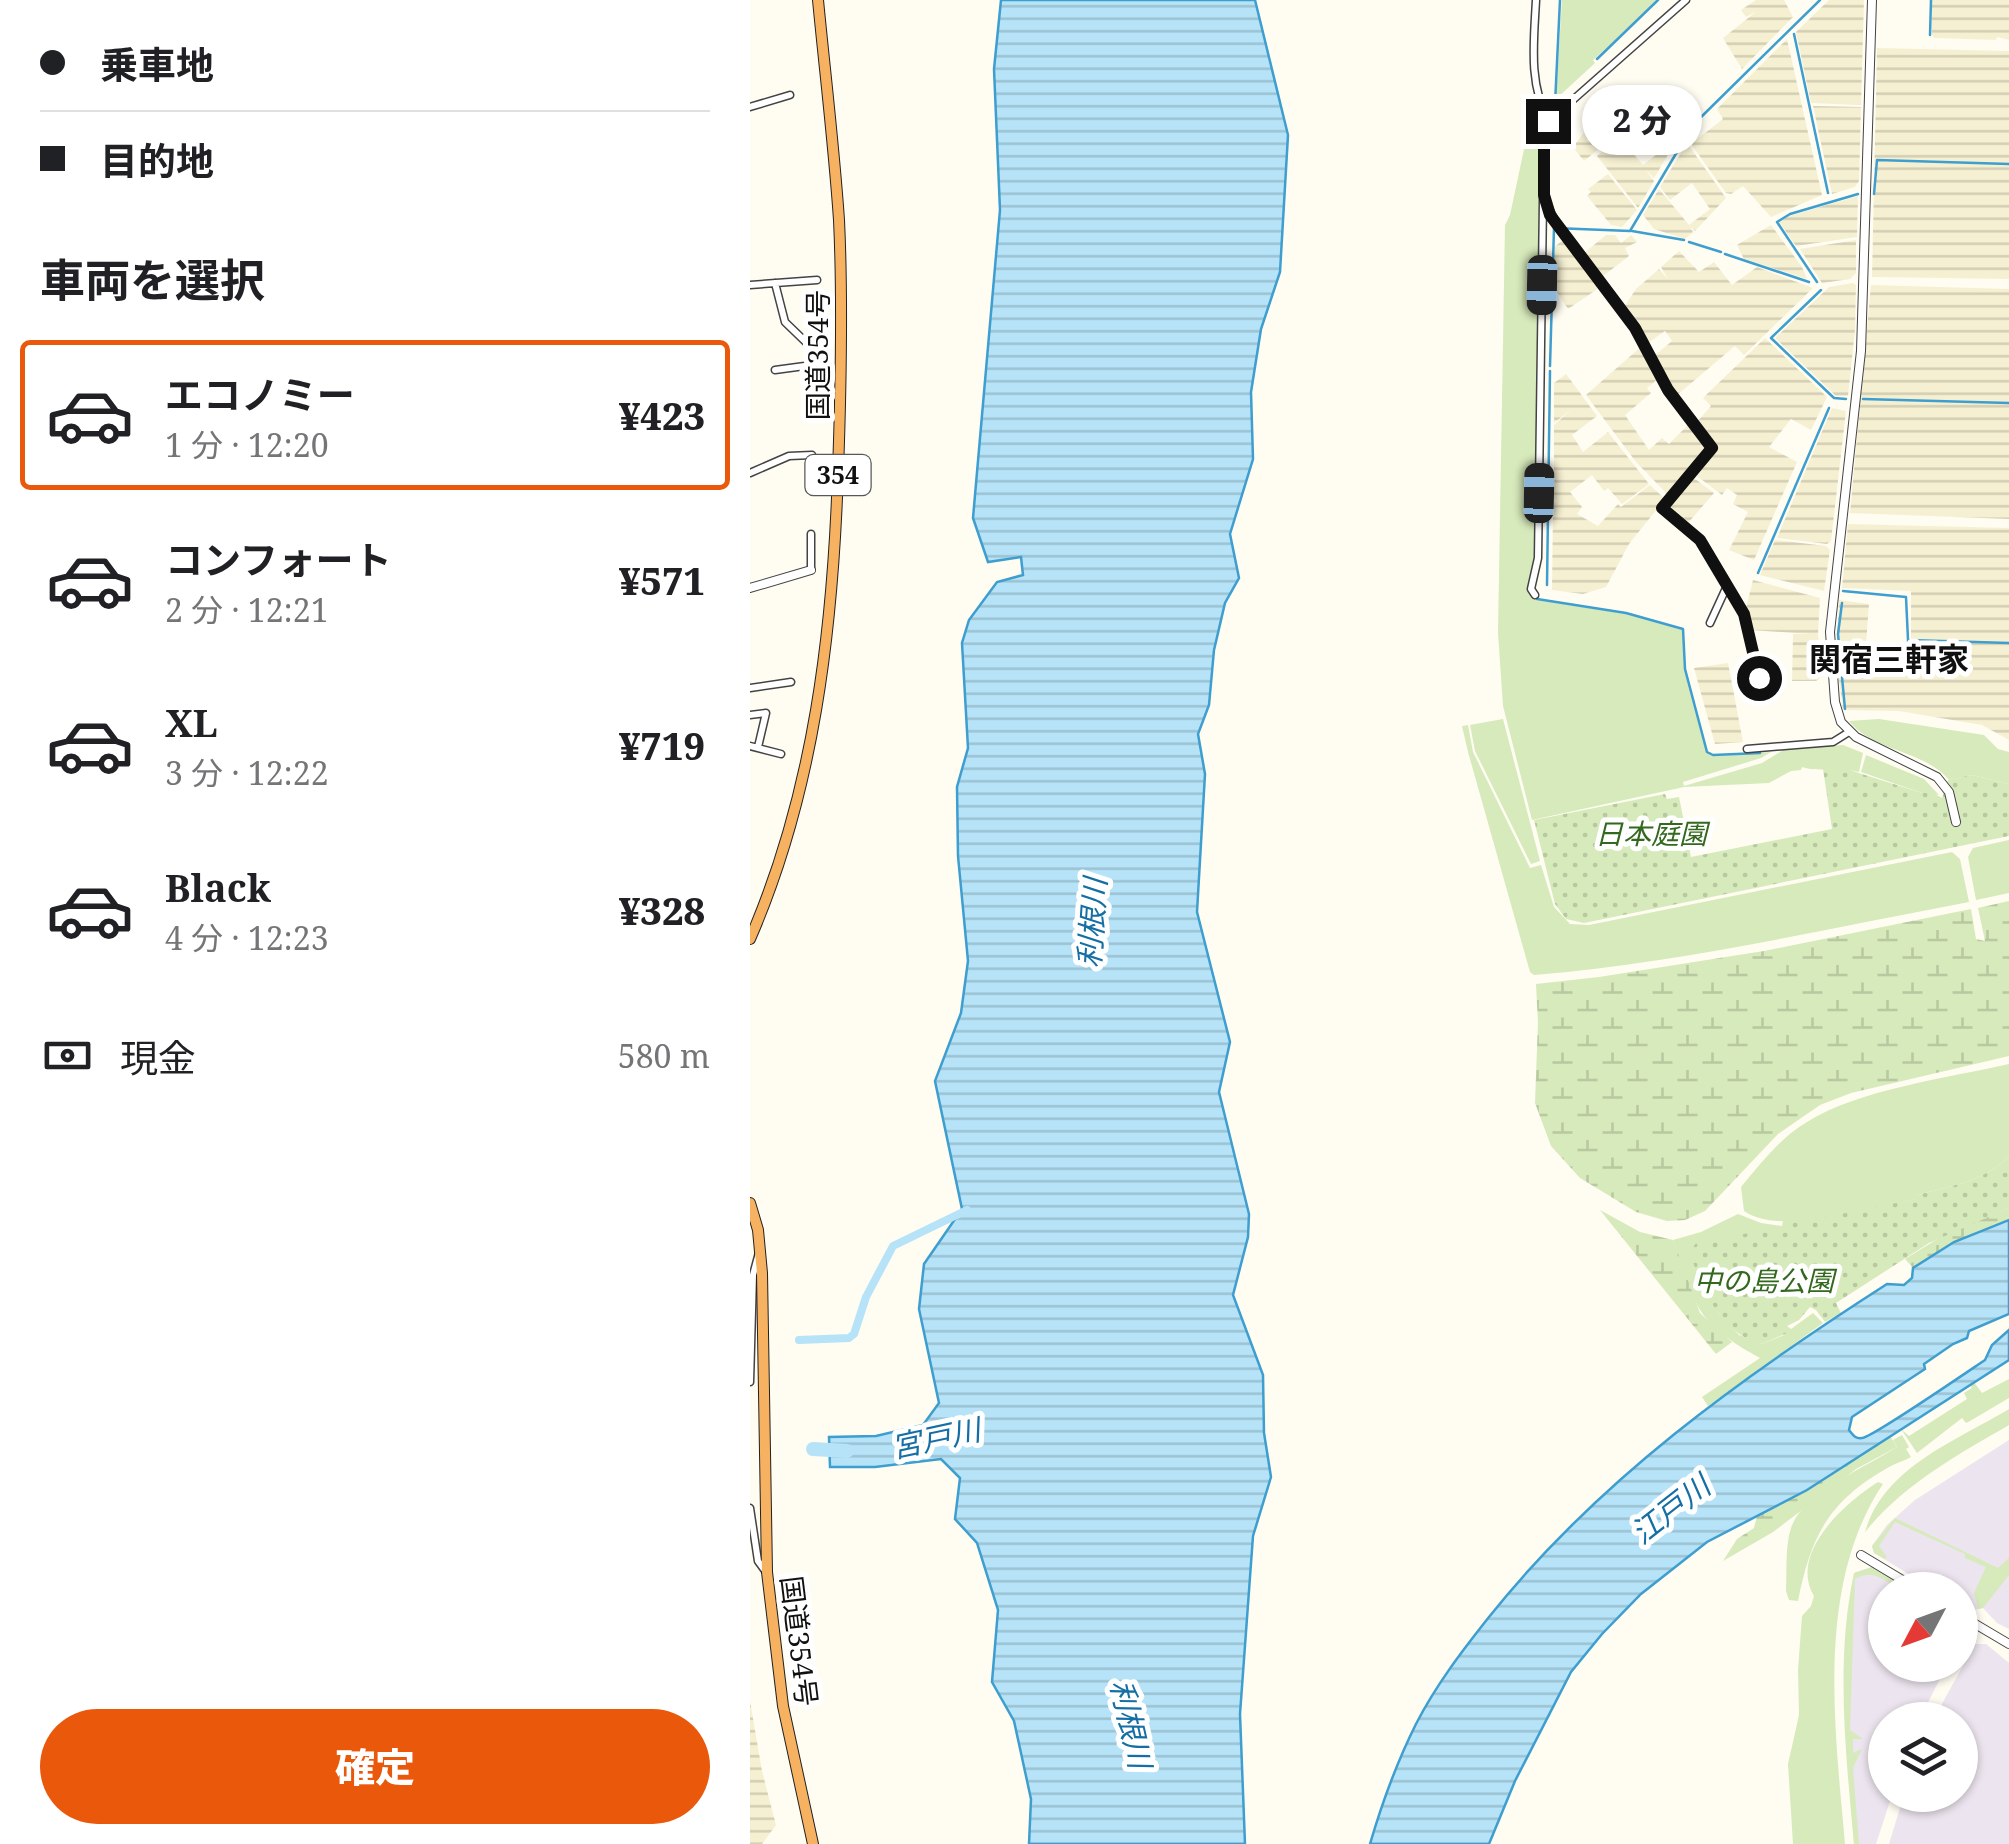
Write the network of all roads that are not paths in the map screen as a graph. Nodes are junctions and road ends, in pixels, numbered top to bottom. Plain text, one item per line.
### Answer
1 (818, 0) edge
2 (1536, 0) edge
3 (1686, 0) edge
4 (1872, 0) edge
5 (790, 94) dead end
6 (750, 107) edge
7 (1548, 121) junction
8 (1544, 195) junction
9 (816, 280) dead end
10 (775, 283) junction
11 (750, 286) edge
12 (775, 370) dead end
13 (812, 455) dead end
14 (750, 473) edge
15 (811, 534) dead end
16 (811, 570) joint
17 (1727, 586) junction
18 (750, 588) edge
19 (1535, 594) dead end
20 (1710, 623) dead end
21 (791, 682) dead end
22 (750, 688) edge
23 (1753, 693) dead end
24 (750, 715) edge
25 (1849, 732) junction
26 (754, 746) edge
27 (1747, 749) dead end
28 (781, 754) dead end
29 (1956, 822) dead end
30 (750, 939) edge
31 (750, 1203) edge
32 (761, 1248) junction
33 (750, 1335) edge
34 (750, 1382) edge
35 (750, 1508) edge
36 (1862, 1555) dead end
37 (767, 1572) junction
38 (1890, 1572) edge
39 (1978, 1625) edge
40 (2009, 1644) edge
41 (813, 1844) edge

1 - 30 highway, 国道354号 / 354
2 - 7 street
3 - 7 street
4 - 25 street
5 - 6 street
7 - 8 street
8 - 17 street
8 - 19 street
9 - 10 street
10 - 11 street
10 - 12 street
13 - 14 street
15 - 16 street
16 - 18 street
17 - 20 street
17 - 23 street
21 - 22 street
24 - 26 street
25 - 27 street
25 - 29 street
26 - 28 street
31 - 32 highway, 国道354号
32 - 33 street
32 - 37 highway, 国道354号
33 - 34 street
35 - 37 street
36 - 38 street
37 - 41 highway, 国道354号
39 - 40 street

